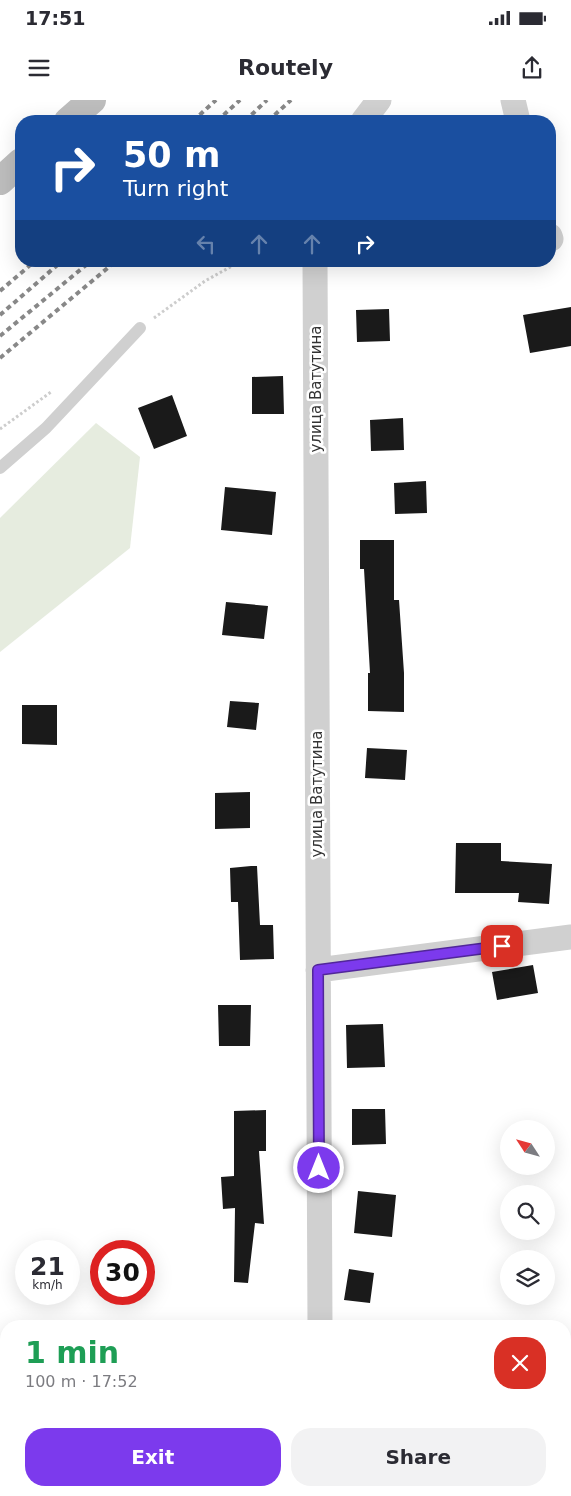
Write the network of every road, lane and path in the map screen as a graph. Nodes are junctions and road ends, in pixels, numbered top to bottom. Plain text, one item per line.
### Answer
1 (92, 100) edge
2 (379, 100) edge
3 (512, 100) edge
4 (75, 115) edge
5 (368, 115) edge
6 (516, 115) edge
7 (15, 167) edge
8 (0, 181) edge
9 (314, 267) edge
10 (140, 328) dead end
11 (0, 468) edge
12 (571, 937) edge
13 (318, 970) junction
14 (320, 1320) edge

1 - 4 main road
2 - 5 street
3 - 6 street
7 - 8 main road
9 - 13 street, улица Ватутина
10 - 11 lane
12 - 13 street
13 - 14 street, улица Ватутина

